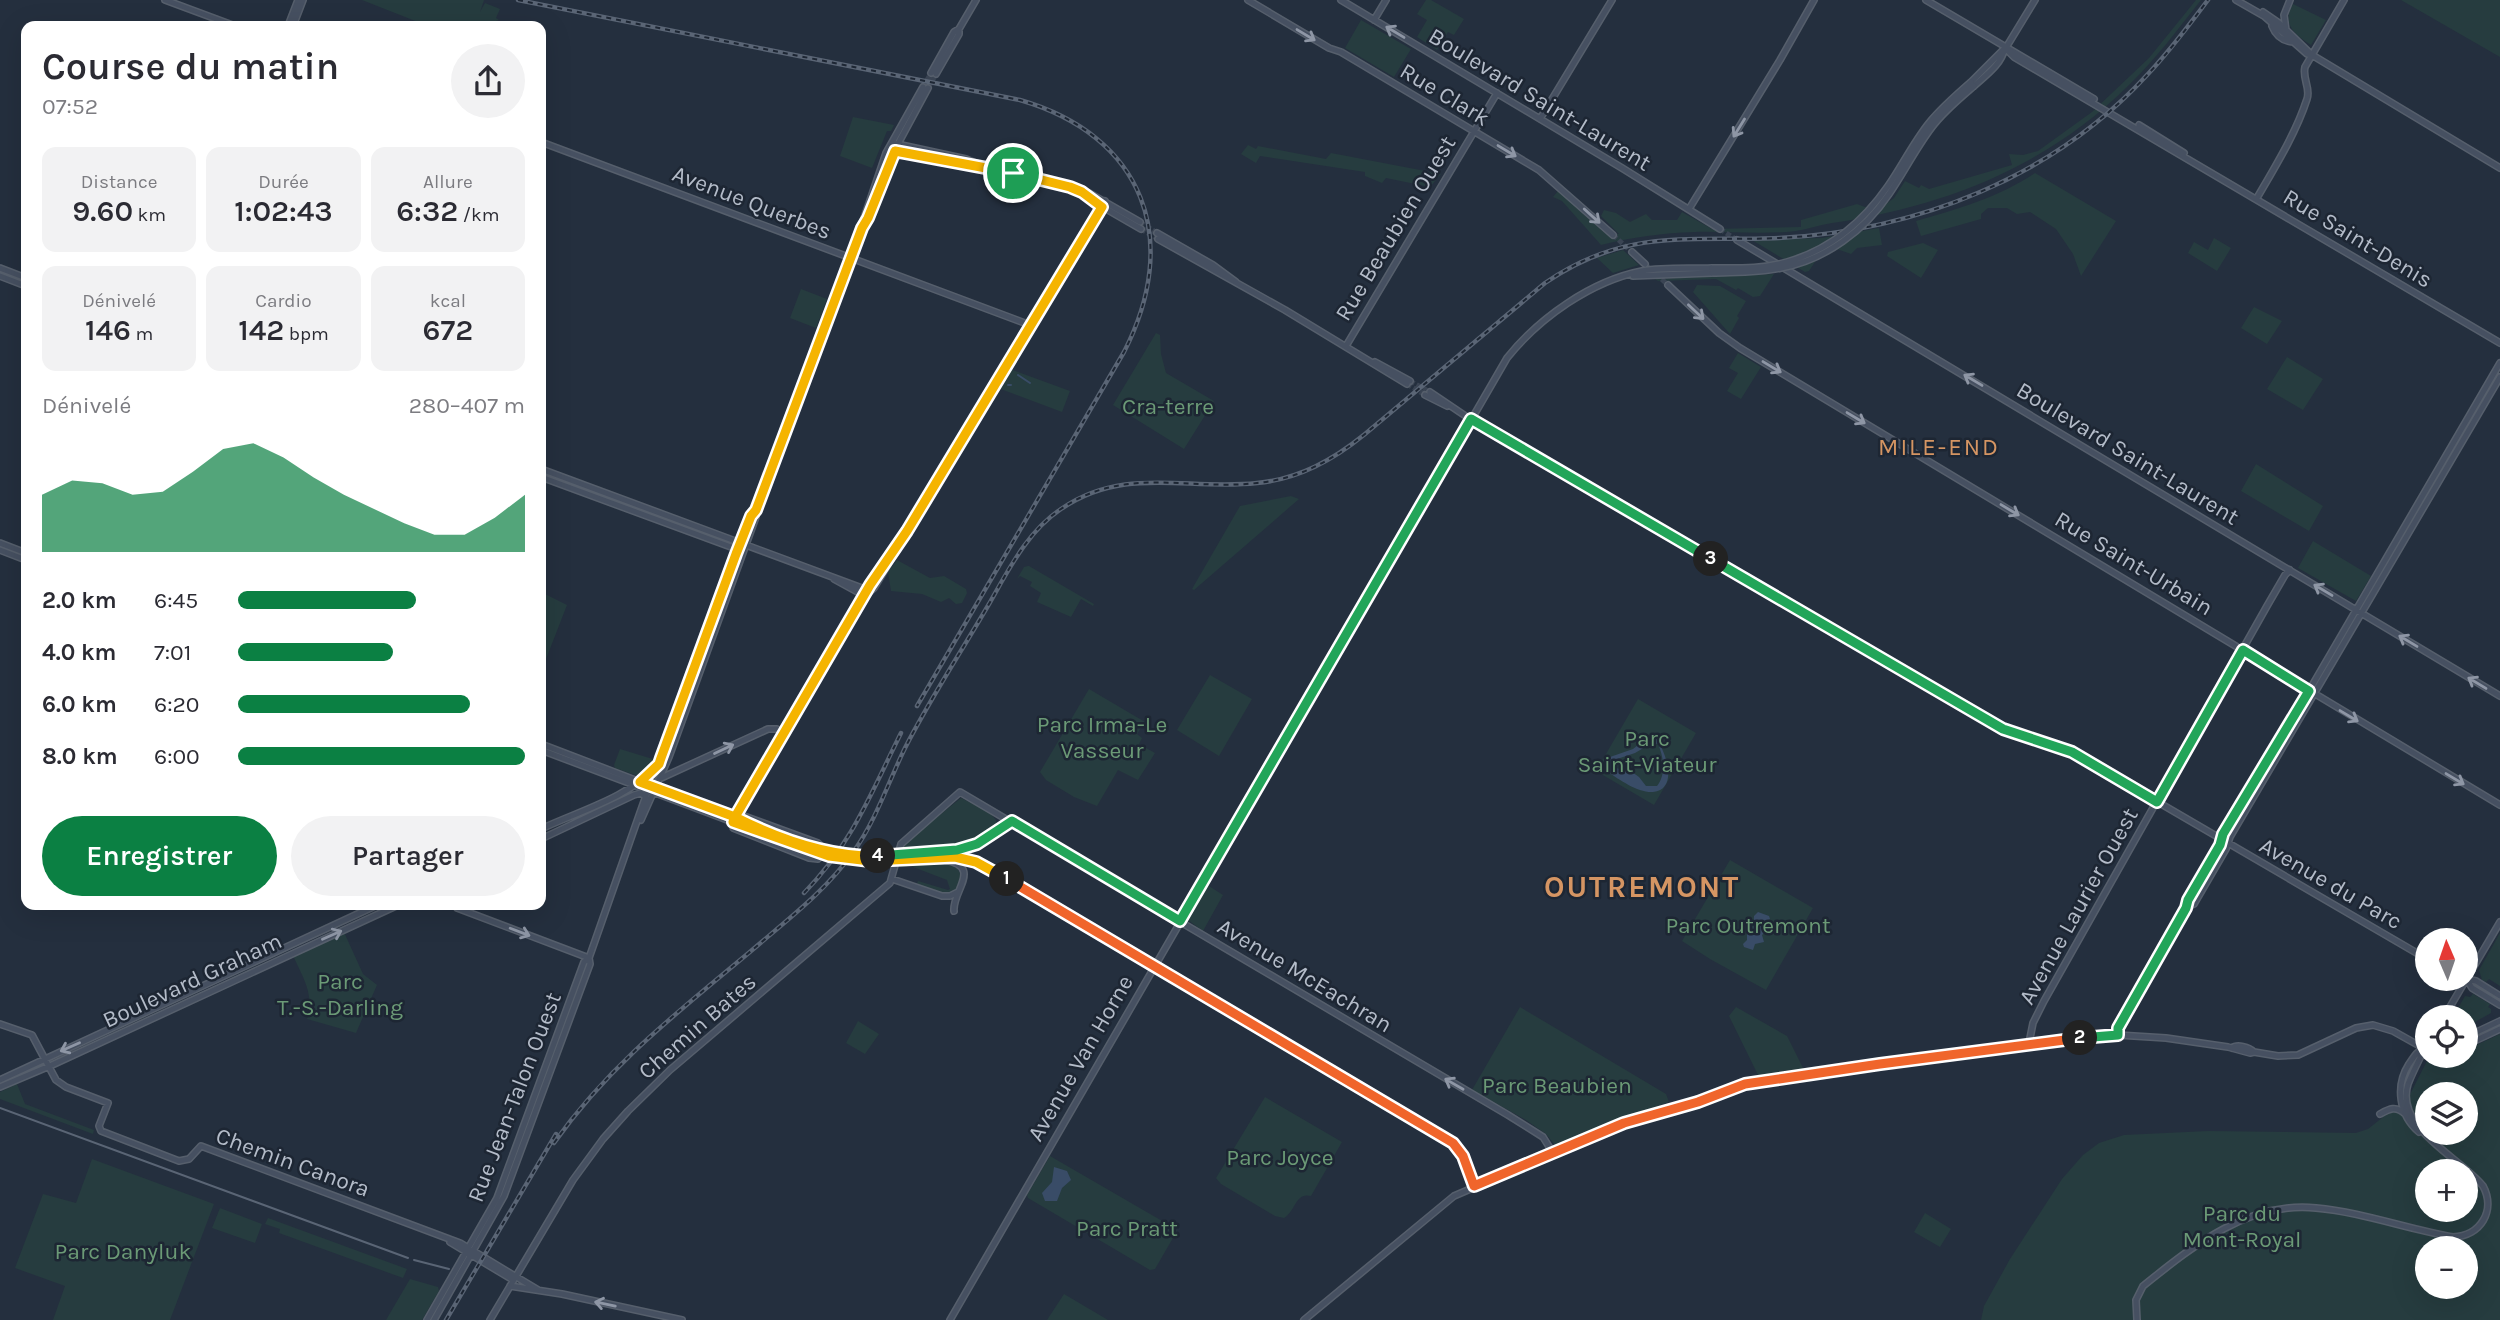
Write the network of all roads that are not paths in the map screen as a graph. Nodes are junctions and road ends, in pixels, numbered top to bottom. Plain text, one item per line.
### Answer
1 (165, 0) edge
2 (300, 0) edge
3 (976, 0) edge
4 (1248, 0) edge
5 (1341, 0) edge
6 (1386, 0) edge
7 (1612, 0) edge
8 (1814, 0) edge
9 (1926, 0) edge
10 (2035, 0) edge
11 (2236, 0) edge
12 (2242, 0) edge
13 (2290, 0) edge
14 (2344, 0) edge
15 (1374, 20) junction
16 (222, 21) edge
17 (292, 21) edge
18 (2286, 30) junction
19 (2005, 48) junction
20 (2312, 55) junction
21 (934, 74) tunnel mouth
22 (926, 87) tunnel mouth
23 (1497, 93) junction
24 (1540, 119) junction
25 (1474, 131) junction
26 (546, 144) edge
27 (893, 147) junction
28 (2500, 166) edge
29 (2257, 198) junction
30 (1103, 204) junction
31 (1689, 209) junction
32 (1140, 225) tunnel mouth
33 (1720, 229) tunnel mouth
34 (1613, 234) tunnel mouth
35 (1158, 236) tunnel mouth
36 (1737, 240) tunnel mouth
37 (1632, 252) tunnel mouth
38 (850, 258) junction
39 (1645, 264) tunnel mouth
40 (0, 268) edge
41 (0, 276) edge
42 (21, 276) edge
43 (21, 284) edge
44 (1668, 285) tunnel mouth
45 (1030, 325) junction
46 (2500, 343) edge
47 (1346, 346) junction
48 (2500, 363) edge
49 (2500, 377) edge
50 (1409, 382) tunnel mouth
51 (1428, 394) tunnel mouth
52 (1471, 419) junction
53 (546, 471) edge
54 (546, 479) edge
55 (0, 543) edge
56 (743, 546) junction
57 (0, 550) edge
58 (21, 551) edge
59 (21, 558) edge
60 (2290, 570) junction
61 (868, 592) junction
62 (2359, 612) junction
63 (2243, 650) junction
64 (2312, 693) junction
65 (2500, 696) edge
66 (785, 733) junction
67 (546, 746) edge
68 (546, 752) edge
69 (659, 764) junction
70 (659, 779) junction
71 (623, 781) junction
72 (632, 789) junction
73 (651, 791) junction
74 (960, 792) joint
75 (2157, 802) junction
76 (2500, 805) edge
77 (997, 812) junction
78 (734, 820) junction
79 (1012, 821) junction
80 (546, 827) edge
81 (999, 830) junction
82 (546, 836) edge
83 (2225, 841) junction
84 (931, 855) junction
85 (891, 879) junction
86 (959, 891) junction
87 (366, 910) edge
88 (387, 910) edge
89 (466, 910) edge
90 (954, 911) dead end
91 (1180, 921) junction
92 (2500, 922) edge
93 (2415, 952) edge
94 (589, 958) junction
95 (2478, 958) edge
96 (1154, 967) junction
97 (2478, 982) edge
98 (2477, 991) edge
99 (2500, 996) edge
100 (2500, 1005) edge
101 (2500, 1021) edge
102 (0, 1024) edge
103 (2500, 1029) edge
104 (2478, 1031) edge
105 (2118, 1035) junction
106 (2478, 1039) edge
107 (2415, 1041) edge
108 (2029, 1043) junction
109 (2415, 1055) edge
110 (44, 1059) junction
111 (48, 1066) junction
112 (2417, 1068) edge
113 (0, 1085) edge
114 (2380, 1114) dead end
115 (2405, 1114) junction
116 (1553, 1153) junction
117 (2450, 1159) edge
118 (2478, 1185) edge
119 (1474, 1186) junction
120 (470, 1251) junction
121 (513, 1281) junction
122 (538, 1290) junction
123 (427, 1320) edge
124 (433, 1320) edge
125 (490, 1320) edge
126 (682, 1320) edge
127 (950, 1320) edge
128 (1304, 1320) edge
129 (2135, 1320) edge

1 - 16 main road
2 - 17 main road
3 - 21 main road
4 -> 25 main road, Rue Clark
5 - 15 main road, Boulevard Saint-Laurent
6 - 15 main road
7 - 24 main road
8 -> 31 main road
9 - 19 main road, Rue Saint-Denis
10 - 19 main road, Avenue Van Horne
11 - 20 main road
12 - 18 main road
13 - 18 main road
14 - 20 main road
23 -> 15 main road, Boulevard Saint-Laurent
18 - 20 main road
19 - 29 main road, Rue Saint-Denis
19 - 52 main road, Avenue Van Horne, bridge
20 - 28 main road
20 - 29 main road
22 - 27 main road, Rue Jean-Talon Ouest
23 - 24 main road, Boulevard Saint-Laurent
23 - 25 main road, Rue Beaubien Ouest
24 - 31 main road, Boulevard Saint-Laurent
25 -> 34 main road, Rue Clark
25 - 47 main road, Rue Beaubien Ouest
26 - 38 main road, Avenue Querbes
27 - 30 main road
27 - 38 main road, Rue Jean-Talon Ouest
29 - 46 main road, Rue Saint-Denis
30 - 32 main road
30 - 45 main road
31 - 33 main road, Boulevard Saint-Laurent
35 - 47 main road
60 -> 36 main road, Boulevard Saint-Laurent
37 - 39 main road
38 - 45 main road, Avenue Querbes
38 - 56 main road, Rue Jean-Talon Ouest
40 - 42 main road
41 - 43 main road
44 -> 63 main road, Rue Saint-Urbain
45 - 61 main road
47 - 50 main road
48 - 62 main road
49 - 62 main road
51 - 52 main road, Avenue du Parc
52 - 75 main road, Avenue du Parc
52 - 91 main road, Avenue Van Horne
53 - 56 main road
54 - 56 main road
55 - 58 main road
56 - 61 main road
56 - 69 main road, Rue Jean-Talon Ouest
56 - 70 main road, Rue Jean-Talon Ouest
57 - 59 main road
62 -> 60 main road, Boulevard Saint-Laurent
60 - 63 main road, Avenue Laurier Ouest
61 - 66 main road
62 - 64 main road
65 -> 62 main road, Boulevard Saint-Laurent
63 - 64 main road, Rue Saint-Urbain
63 - 75 main road, Avenue Laurier Ouest
64 -> 76 main road, Rue Saint-Urbain
64 - 83 main road
70 -> 66 main road
66 - 78 main road
67 - 72 main road
68 - 71 main road
69 - 72 main road
69 - 73 main road, Rue Jean-Talon Ouest
70 - 73 main road, Rue Jean-Talon Ouest
71 - 72 main road
71 - 72 main road
72 - 73 main road
72 - 73 main road
72 - 80 main road
72 - 82 main road
73 - 78 main road
73 - 94 main road, Rue Jean-Talon Ouest
74 - 77 main road, Avenue McEachran
74 - 85 main road, Chemin Bates
75 - 83 main road, Avenue du Parc
75 - 108 main road, Avenue Laurier Ouest
77 - 79 main road, Avenue McEachran
77 - 81 main road
78 - 78 main road
78 - 84 main road, bridge
79 - 81 main road
79 - 91 main road, Avenue McEachran
81 - 84 main road
83 - 93 main road, Avenue du Parc
83 - 105 main road
84 - 86 main road
84 - 96 main road
85 - 86 main road
85 - 121 main road, Chemin Bates
86 - 90 main road
87 -> 110 main road, Boulevard Graham
111 -> 88 main road, Boulevard Graham
89 -> 94 main road
91 - 96 main road, Avenue Van Horne
116 -> 91 main road, Avenue McEachran
92 - 95 main road
94 - 120 main road, Rue Jean-Talon Ouest
96 - 119 main road
96 - 127 main road, Avenue Van Horne
97 - 99 main road
98 - 100 main road
101 - 104 main road
102 - 110 main road
103 - 106 main road
105 - 107 main road
105 - 108 main road
108 - 116 main road
109 - 115 main road
110 - 111 main road
110 - 113 main road, Boulevard Graham
111 - 113 main road, Boulevard Graham
111 - 120 main road, Chemin Canora
112 - 129 main road
114 - 115 main road
115 - 117 main road
116 - 119 main road
118 - 129 main road
119 - 128 main road
120 - 121 main road, Chemin Canora
120 - 123 main road, Rue Jean-Talon Ouest
120 - 124 main road, Rue Jean-Talon Ouest
121 - 122 main road
121 - 122 main road, Chemin Canora
121 - 125 main road, Chemin Bates
126 -> 122 main road

